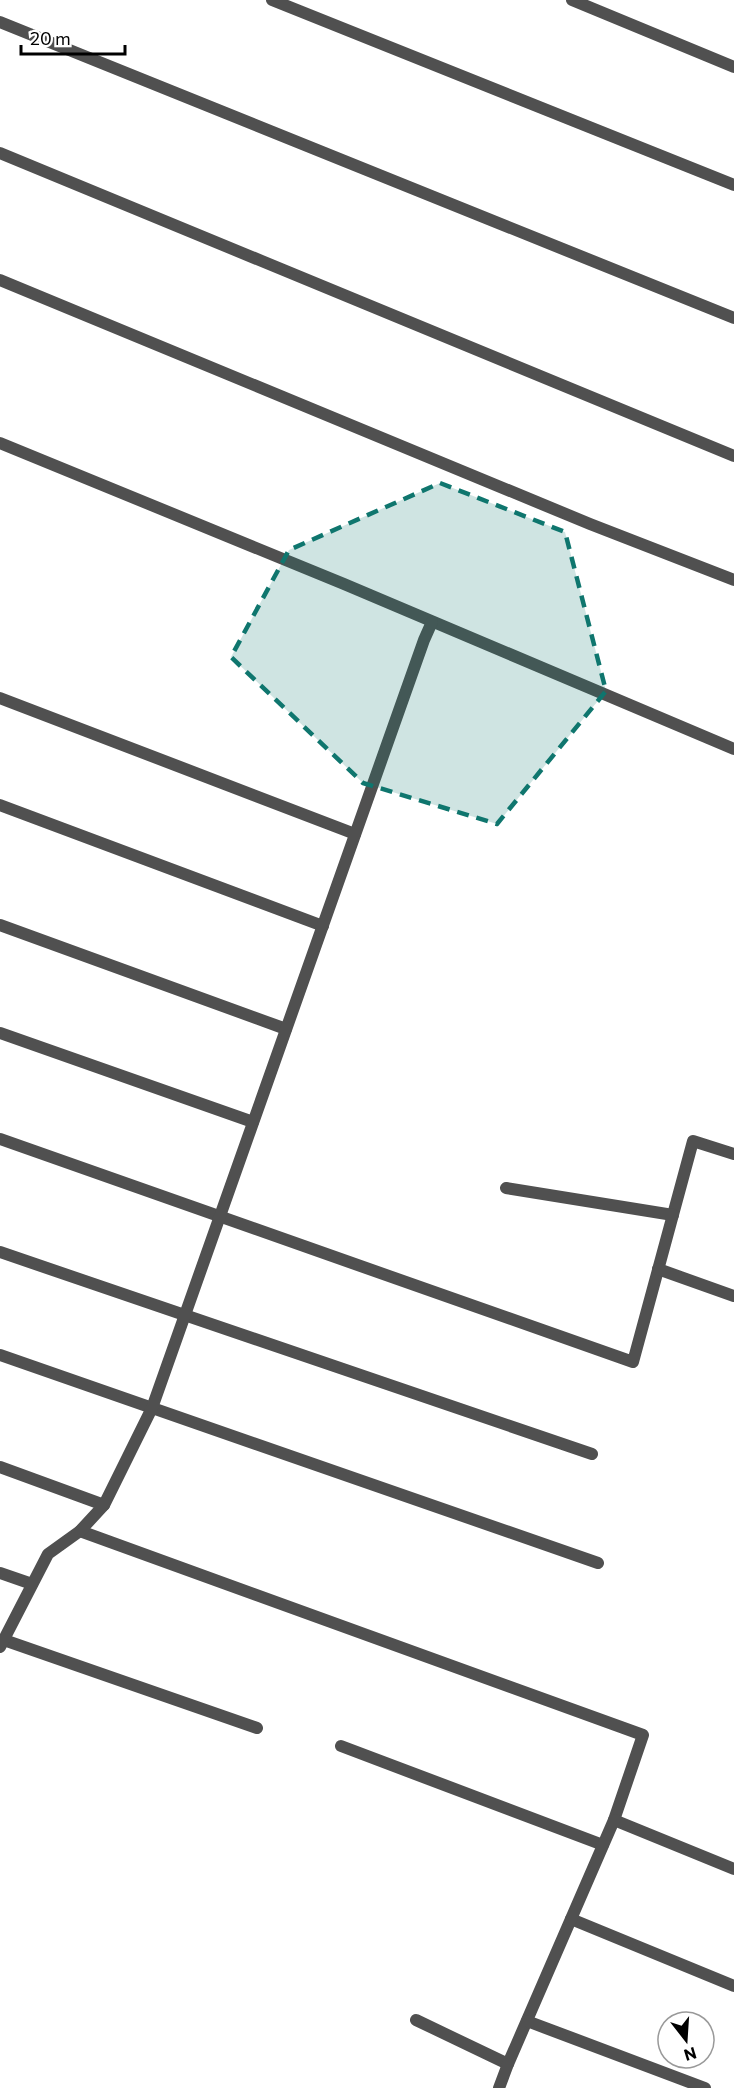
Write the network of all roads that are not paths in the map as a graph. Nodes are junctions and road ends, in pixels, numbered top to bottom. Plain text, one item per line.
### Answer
1 (272, 0) edge
2 (572, 0) edge
3 (0, 22) edge
4 (734, 66) edge
5 (0, 153) edge
6 (734, 184) edge
7 (0, 280) edge
8 (734, 318) edge
9 (0, 443) edge
10 (734, 456) edge
11 (734, 580) edge
12 (432, 622) junction
13 (0, 698) edge
14 (734, 748) edge
15 (0, 805) edge
16 (355, 834) junction
17 (0, 925) edge
18 (323, 926) junction
19 (286, 1029) junction
20 (0, 1033) edge
21 (253, 1122) junction
22 (0, 1139) edge
23 (734, 1155) edge
24 (506, 1188) dead end
25 (673, 1215) junction
26 (220, 1216) junction
27 (0, 1252) edge
28 (658, 1269) junction
29 (734, 1296) edge
30 (184, 1315) junction
31 (0, 1355) edge
32 (152, 1408) junction
33 (592, 1455) dead end
34 (0, 1467) edge
35 (104, 1505) junction
36 (80, 1531) junction
37 (598, 1563) dead end
38 (0, 1573) edge
39 (32, 1584) junction
40 (2, 1643) edge
41 (257, 1728) dead end
42 (341, 1746) dead end
43 (614, 1820) junction
44 (603, 1845) junction
45 (734, 1869) edge
46 (571, 1920) junction
47 (734, 1986) edge
48 (416, 2020) dead end
49 (527, 2021) junction
50 (508, 2064) junction
51 (499, 2088) edge
52 (705, 2088) edge

1 - 6 street
2 - 4 street
3 - 8 street
5 - 10 street
7 - 11 street
9 - 12 street
12 - 14 street
12 - 16 street
13 - 16 street
15 - 18 street
16 - 18 street
17 - 19 street
18 - 19 street
19 - 21 street
20 - 21 street
21 - 26 street
22 - 26 street
23 - 25 street
24 - 25 street
25 - 28 street
26 - 28 street
26 - 30 street
27 - 30 street
28 - 29 street
30 - 32 street
30 - 33 street
31 - 32 street
32 - 35 street
32 - 37 street
34 - 35 street
35 - 36 street
36 - 39 street
36 - 43 street
38 - 39 street
39 - 40 street
40 - 41 street
42 - 44 street
43 - 44 street
43 - 45 street
44 - 46 street
46 - 47 street
46 - 49 street
48 - 50 street
49 - 50 street
49 - 52 street
50 - 51 street

